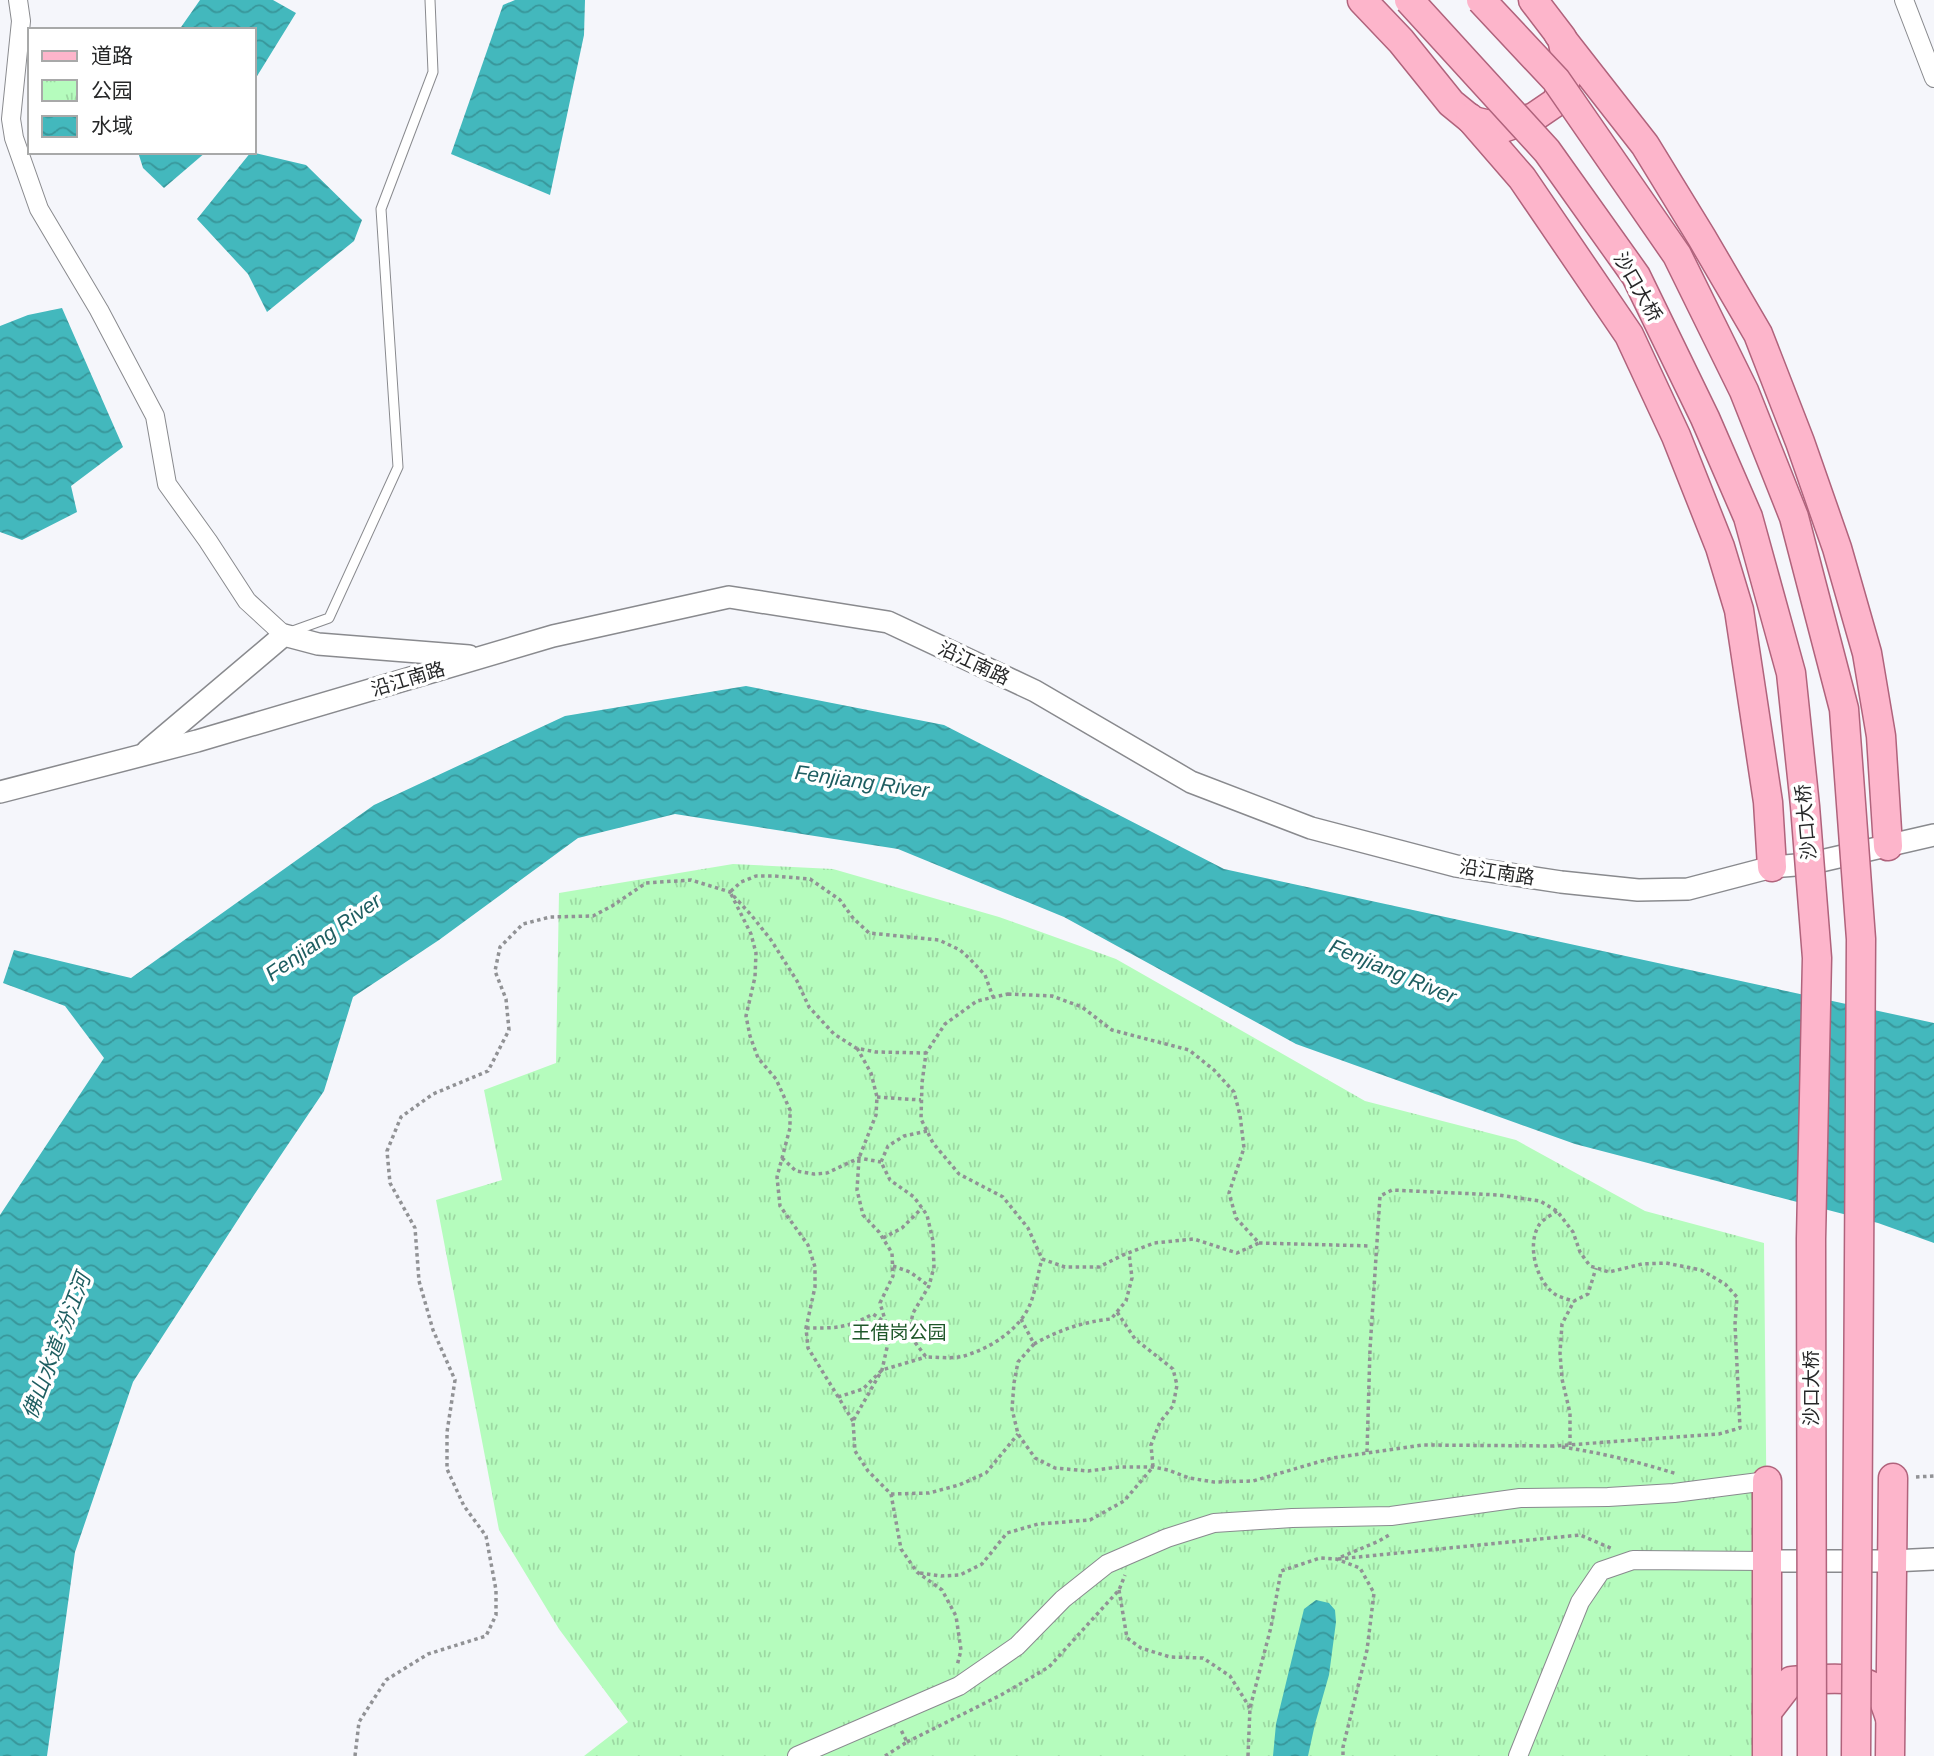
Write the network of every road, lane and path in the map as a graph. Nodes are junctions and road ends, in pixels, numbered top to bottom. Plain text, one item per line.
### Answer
1 (18, 0) edge
2 (430, 0) edge
3 (1362, 0) edge
4 (1409, 0) edge
5 (1481, 0) edge
6 (1533, 0) edge
7 (1904, 0) edge
8 (1559, 35) junction
9 (1934, 78) edge
10 (1469, 118) junction
11 (6, 119) edge
12 (284, 635) junction
13 (482, 657) junction
14 (141, 756) junction
15 (0, 792) edge
16 (1934, 835) edge
17 (1888, 846) junction
18 (1772, 867) junction
19 (730, 892) junction
20 (993, 997) junction
21 (856, 1048) junction
22 (926, 1053) junction
23 (877, 1097) junction
24 (921, 1100) junction
25 (927, 1131) junction
26 (782, 1158) junction
27 (859, 1158) junction
28 (881, 1162) junction
29 (922, 1208) junction
30 (1557, 1211) junction
31 (883, 1238) junction
32 (1259, 1244) junction
33 (1371, 1246) dead end
34 (1129, 1253) junction
35 (1042, 1259) junction
36 (893, 1266) junction
37 (1597, 1268) junction
38 (929, 1286) junction
39 (1574, 1301) junction
40 (1117, 1312) junction
41 (1021, 1319) junction
42 (886, 1323) junction
43 (910, 1327) junction
44 (806, 1328) junction
45 (1034, 1344) junction
46 (926, 1357) junction
47 (882, 1370) junction
48 (838, 1397) junction
49 (853, 1422) junction
50 (1018, 1434) junction
51 (1570, 1445) junction
52 (1553, 1446) junction
53 (1367, 1452) junction
54 (1153, 1467) junction
55 (1685, 1476) dead end
56 (1893, 1478) dead end
57 (1767, 1481) joint
58 (891, 1493) junction
59 (1390, 1534) dead end
60 (1134, 1554) junction
61 (1336, 1559) junction
62 (1934, 1559) edge
63 (1767, 1561) junction
64 (1892, 1561) junction
65 (1625, 1563) junction
66 (917, 1572) junction
67 (1119, 1590) junction
68 (947, 1691) junction
69 (1250, 1708) junction
70 (1767, 1712) junction
71 (893, 1715) junction
72 (1890, 1718) junction
73 (907, 1742) junction
74 (355, 1756) edge
75 (797, 1756) edge
76 (885, 1756) edge
77 (1248, 1756) edge
78 (1343, 1756) edge
79 (1518, 1756) edge
80 (1767, 1756) edge
81 (1811, 1756) edge
82 (1856, 1756) edge
83 (1890, 1756) edge

1 - 11 street
2 - 12 lane
3 - 10 main road
4 - 81 main road, 沙口大桥, bridge
5 - 82 main road, bridge
6 - 8 main road
7 - 9 street
8 - 10 main road
8 - 17 main road
10 - 18 main road
11 - 12 street
12 - 13 street
12 - 14 street
13 - 14 street, 沿江南路
13 - 18 street, 沿江南路
14 - 15 street, 沿江南路
16 - 17 street, 沿江南路
17 - 18 street, 沿江南路
19 - 20 path
19 - 21 path
19 - 26 path
19 - 74 path
20 - 22 path
20 - 32 path
21 - 22 path
21 - 23 path
22 - 24 path
23 - 24 path
23 - 27 path
24 - 25 path
25 - 28 path
25 - 35 path
26 - 27 path
26 - 44 path
27 - 28 path
27 - 31 path
28 - 29 path
29 - 31 path
29 - 38 path
30 - 37 path
30 - 39 path
30 - 53 path
31 - 36 path
32 - 33 path
32 - 34 path
34 - 35 path
34 - 40 path
35 - 41 path
36 - 38 path
36 - 42 path
37 - 39 path
37 - 51 path
38 - 43 path
39 - 51 path
40 - 45 path
40 - 54 path
41 - 45 path
41 - 46 path
42 - 43 path
42 - 44 path
42 - 47 path
43 - 46 path
44 - 48 path
45 - 50 path
46 - 47 path
47 - 48 path
47 - 49 path
48 - 49 path
49 - 58 path
50 - 54 path
50 - 58 path
51 - 52 path
52 - 53 path
52 - 55 path
53 - 54 path
54 - 66 path
56 - 64 main road
57 - 60 street
57 - 63 main road
58 - 66 path
59 - 61 path
60 - 67 path
60 - 68 street
61 - 65 path
61 - 69 path
61 - 78 path
62 - 64 street
63 - 64 street
63 - 65 street
63 - 70 main road
64 - 72 main road
65 - 79 street
66 - 68 path
67 - 69 path
67 - 73 path
68 - 71 street
69 - 77 path
70 - 72 main road
70 - 80 main road
71 - 73 path
71 - 75 street
72 - 83 main road
73 - 76 path

